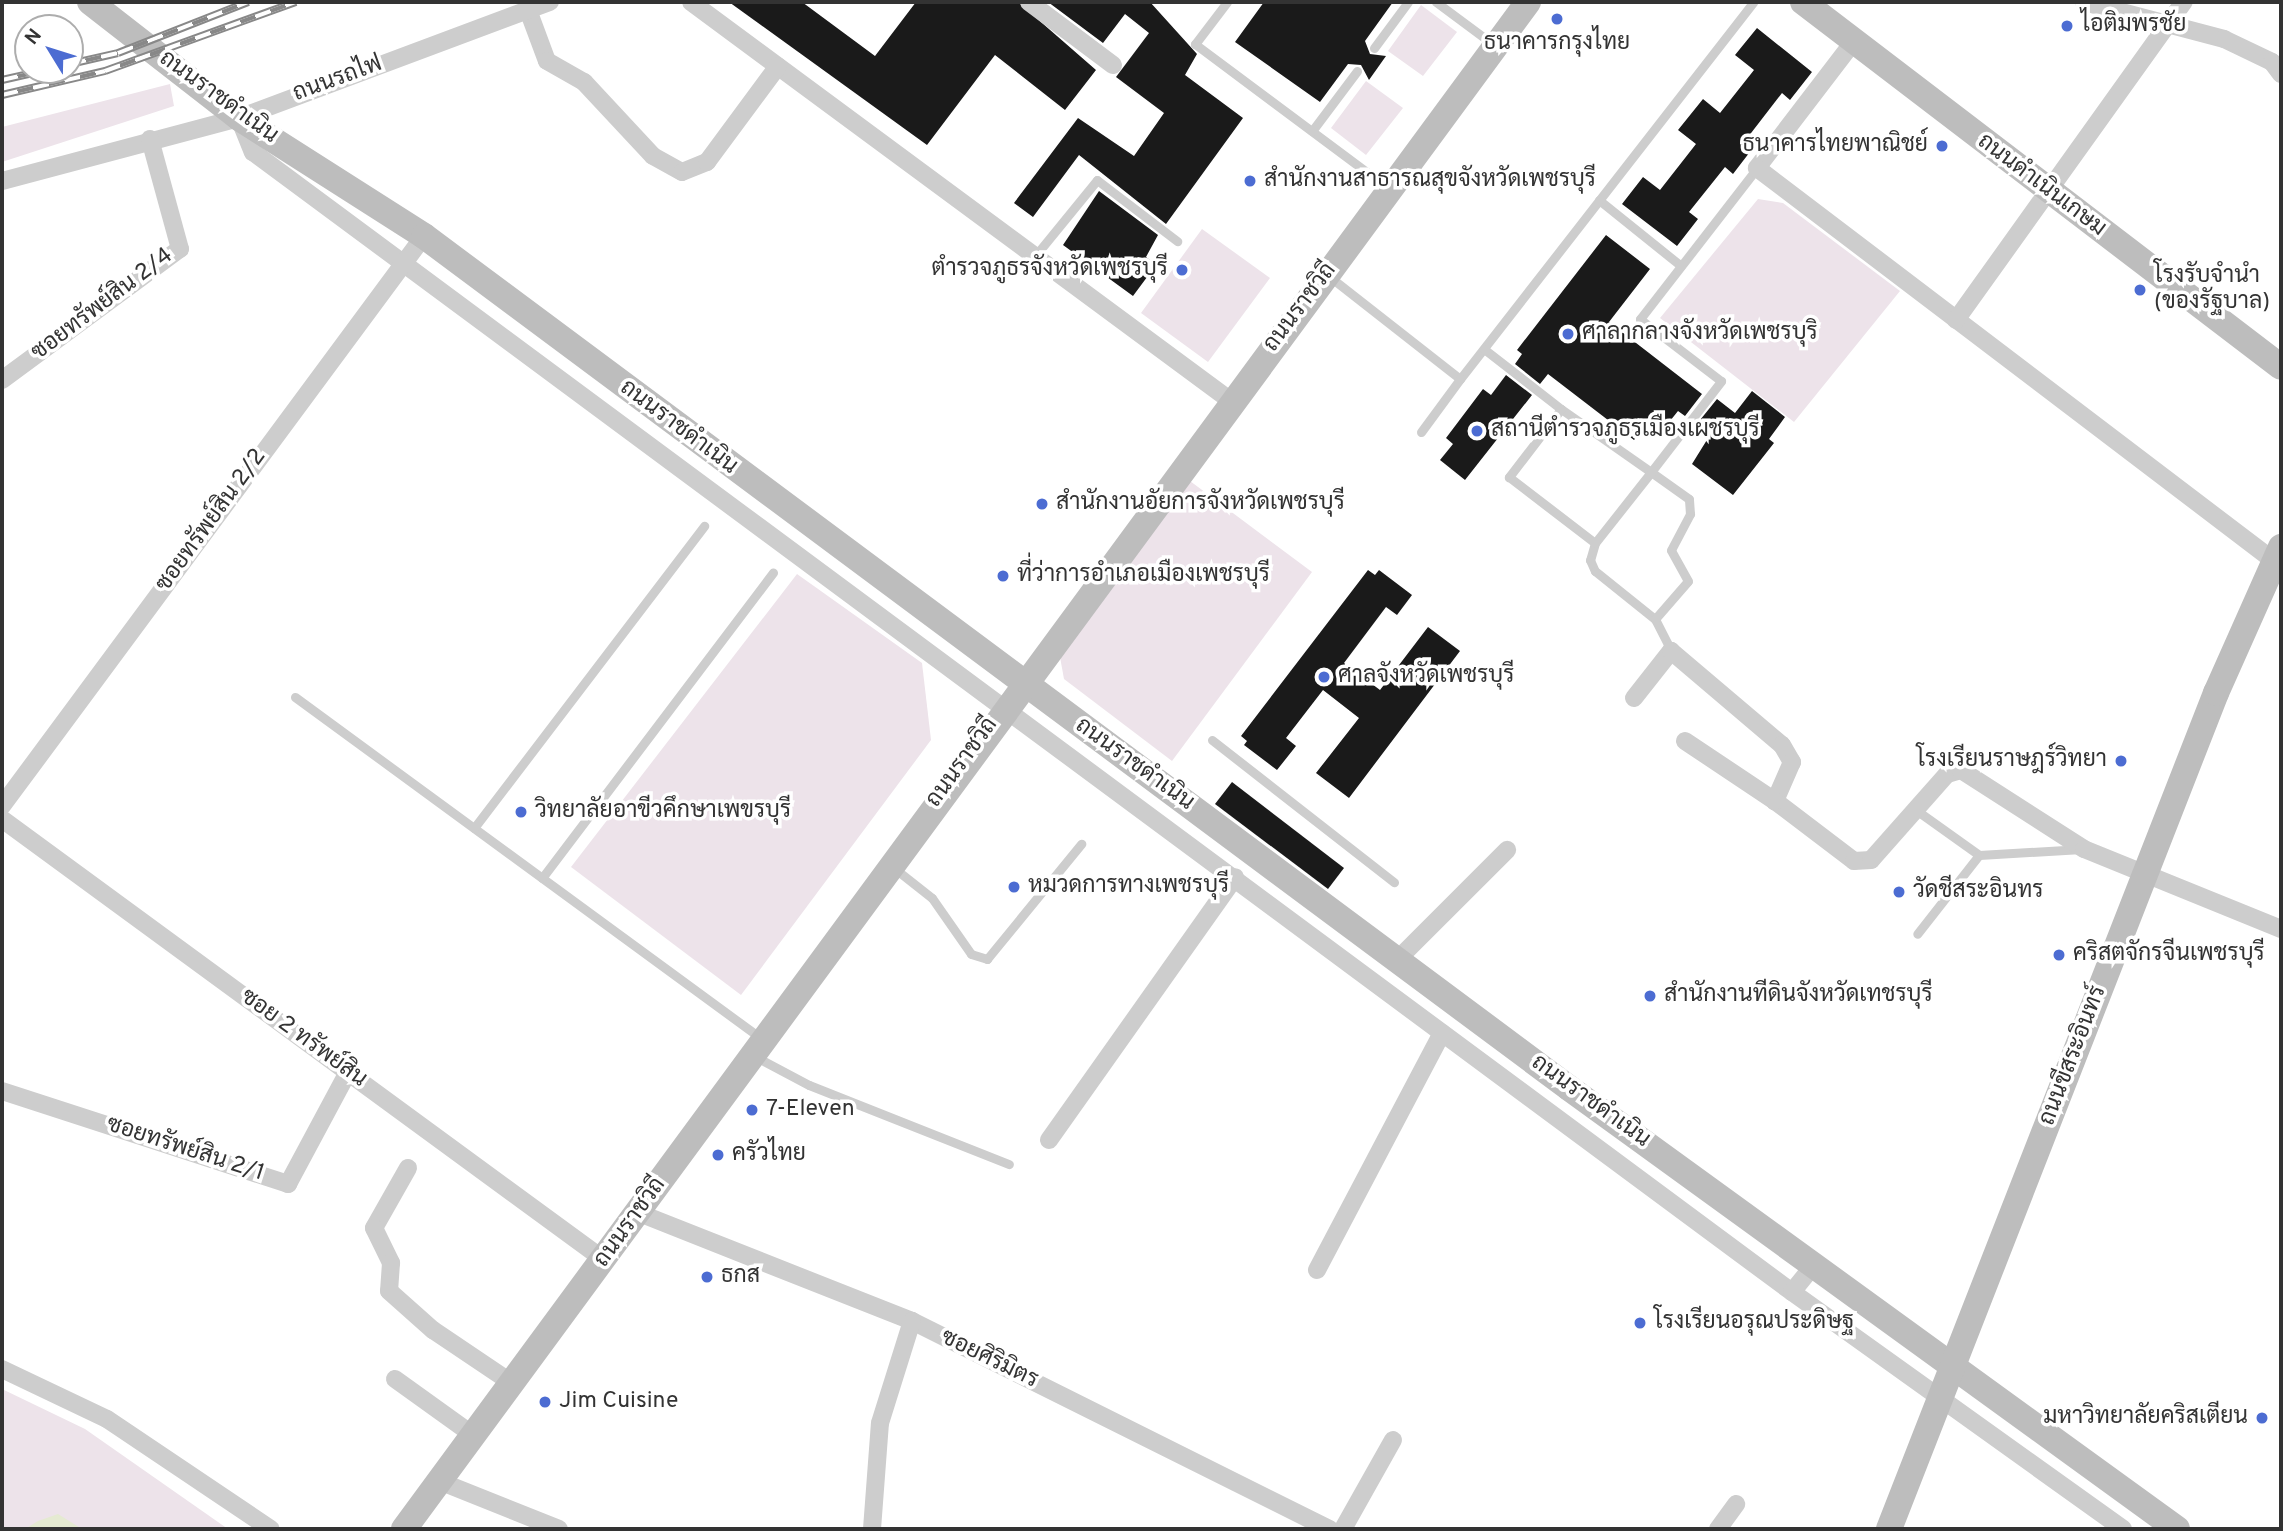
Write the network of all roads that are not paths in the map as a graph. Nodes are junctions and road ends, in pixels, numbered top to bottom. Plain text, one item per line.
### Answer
1 (90, 2) edge
2 (550, 2) edge
3 (691, 2) edge
4 (1029, 2) edge
5 (1227, 2) edge
6 (1408, 2) edge
7 (1436, 2) edge
8 (1528, 2) edge
9 (1753, 2) edge
10 (2084, 2) edge
11 (2184, 2) edge
12 (1810, 3) edge
13 (528, 10) junction
14 (2168, 24) junction
15 (1854, 41) junction
16 (1495, 46) junction
17 (1374, 48) dead end
18 (1114, 65) dead end
19 (778, 66) junction
20 (1357, 71) dead end
21 (2281, 74) edge
22 (239, 118) junction
23 (1312, 131) junction
24 (150, 139) junction
25 (1758, 168) junction
26 (2, 181) edge
27 (1389, 189) junction
28 (2050, 194) junction
29 (1599, 200) junction
30 (424, 236) junction
31 (1177, 241) dead end
32 (1035, 256) junction
33 (403, 262) junction
34 (1681, 266) junction
35 (1326, 274) junction
36 (1956, 320) junction
37 (1484, 349) junction
38 (2281, 367) edge
39 (1461, 379) junction
40 (2, 380) edge
41 (1231, 401) junction
42 (1561, 409) junction
43 (1421, 432) dead end
44 (1651, 472) junction
45 (802, 521) junction
46 (704, 526) dead end
47 (1595, 543) junction
48 (785, 544) junction
49 (2278, 554) edge
50 (773, 573) dead end
51 (1655, 620) junction
52 (1671, 651) junction
53 (1023, 683) junction
54 (295, 697) dead end
55 (1634, 698) dead end
56 (1005, 706) junction
57 (1212, 740) dead end
58 (1685, 741) dead end
59 (1775, 801) junction
60 (2, 806) edge
61 (1916, 810) junction
62 (2, 819) edge
63 (474, 828) junction
64 (1236, 839) junction
65 (1081, 844) dead end
66 (2085, 849) junction
67 (1507, 850) dead end
68 (1979, 855) junction
69 (1217, 863) junction
70 (890, 865) junction
71 (1235, 877) junction
72 (2146, 877) junction
73 (542, 878) junction
74 (1394, 882) dead end
75 (2281, 929) edge
76 (1917, 934) dead end
77 (1399, 958) junction
78 (1442, 1033) junction
79 (758, 1048) junction
80 (348, 1072) junction
81 (1569, 1088) junction
82 (2, 1091) edge
83 (1550, 1111) junction
84 (1049, 1140) dead end
85 (1009, 1164) dead end
86 (408, 1168) dead end
87 (639, 1213) junction
88 (604, 1260) junction
89 (1814, 1265) junction
90 (1317, 1270) dead end
91 (1793, 1292) junction
92 (912, 1321) junction
93 (1955, 1367) junction
94 (2, 1369) edge
95 (395, 1379) dead end
96 (512, 1383) junction
97 (1943, 1396) junction
98 (473, 1435) junction
99 (1393, 1440) dead end
100 (439, 1481) junction
101 (1736, 1504) dead end
102 (271, 1529) edge
103 (404, 1529) edge
104 (559, 1529) edge
105 (872, 1529) edge
106 (1330, 1529) edge
107 (1343, 1529) edge
108 (1718, 1529) edge
109 (1889, 1529) edge
110 (2123, 1529) edge
111 (2177, 1529) edge

1 - 22 main road, ถนนราชดำเนิน
2 - 13 street, ถนนรถไฟ
3 - 19 street
4 - 18 street
5 - 23 lane
6 - 17 lane
7 - 16 lane
8 - 16 main road, ถนนราชวิถี
9 - 29 lane
10 - 14 street
11 - 14 street
12 - 15 main road, ถนนดำเนินเกษม
13 - 19 street
13 - 22 street, ถนนรถไฟ
14 - 21 street
14 - 28 street
15 - 25 street
15 - 28 main road, ถนนดำเนินเกษม
16 - 27 main road, ถนนราชวิถี
19 - 32 street
20 - 23 lane
22 - 24 street, ถนนรถไฟ
22 - 30 main road, ถนนราชดำเนิน
22 - 33 street
23 - 27 lane
24 - 26 street, ถนนรถไฟ
24 - 40 street, ซอยทรัพย์สิน 2/4
25 - 34 lane
25 - 36 street
27 - 35 main road, ถนนราชวิถี
28 - 36 street
28 - 38 main road, ถนนดำเนินเกษม
29 - 34 lane
29 - 37 lane
30 - 33 street, ซอยทรัพย์สิน 2/2
30 - 45 main road, ถนนราชดำเนิน
31 - 32 lane
32 - 41 street
33 - 48 street
33 - 60 street, ซอยทรัพย์สิน 2/2
34 - 44 lane
35 - 39 lane
35 - 41 main road, ถนนราชวิถี
36 - 49 street
37 - 39 lane
37 - 42 lane
39 - 43 lane
41 - 53 main road, ถนนราชวิถี
42 - 44 lane
42 - 47 lane
44 - 47 lane
44 - 51 lane
45 - 48 street
45 - 53 main road, ถนนราชดำเนิน
46 - 63 lane
47 - 51 lane
48 - 56 street
49 - 72 main road, ถนนขีสระอินทร์
50 - 73 lane
51 - 52 lane
52 - 55 street
52 - 59 street
53 - 56 main road, ถนนราชวิถี
53 - 64 main road, ถนนราชดำเนิน
54 - 63 lane
56 - 69 street
56 - 70 main road, ถนนราชวิถี
57 - 74 lane
58 - 59 street
59 - 61 street
61 - 66 street
61 - 68 lane
62 - 80 street, ซอย 2 ทรัพย์สิน
63 - 73 lane
64 - 69 street
64 - 77 main road, ถนนราชดำเนิน
65 - 70 lane
66 - 68 lane
66 - 72 street
67 - 77 street
68 - 76 lane
69 - 71 street
70 - 79 main road, ถนนราชวิถี
71 - 78 street
71 - 84 street
72 - 75 street
72 - 93 main road, ถนนขีสระอินทร์
73 - 79 lane
77 - 81 main road, ถนนราชดำเนิน
78 - 83 street
78 - 90 street
79 - 85 lane
79 - 87 main road, ถนนราชวิถี
80 - 82 street, ซอยทรัพย์สิน 2/1
80 - 88 street, ซอย 2 ทรัพย์สิน
81 - 83 street
81 - 89 main road, ถนนราชดำเนิน
83 - 91 street
86 - 96 street
87 - 88 main road, ถนนราชวิถี
87 - 92 street, ซอยศิริมิตร
88 - 96 main road, ถนนราชวิถี
89 - 91 street
89 - 93 main road, ถนนราชดำเนิน
91 - 97 street
92 - 105 street
92 - 106 street, ซอยศิริมิตร
93 - 97 main road, ถนนขีสระอินทร์
93 - 111 main road, ถนนราชดำเนิน
94 - 102 street
95 - 98 street
96 - 98 main road, ถนนราชวิถี
97 - 109 main road, ถนนขีสระอินทร์
97 - 110 street
98 - 100 main road, ถนนราชวิถี
99 - 107 street
100 - 103 main road, ถนนราชวิถี
100 - 104 street
101 - 108 street

